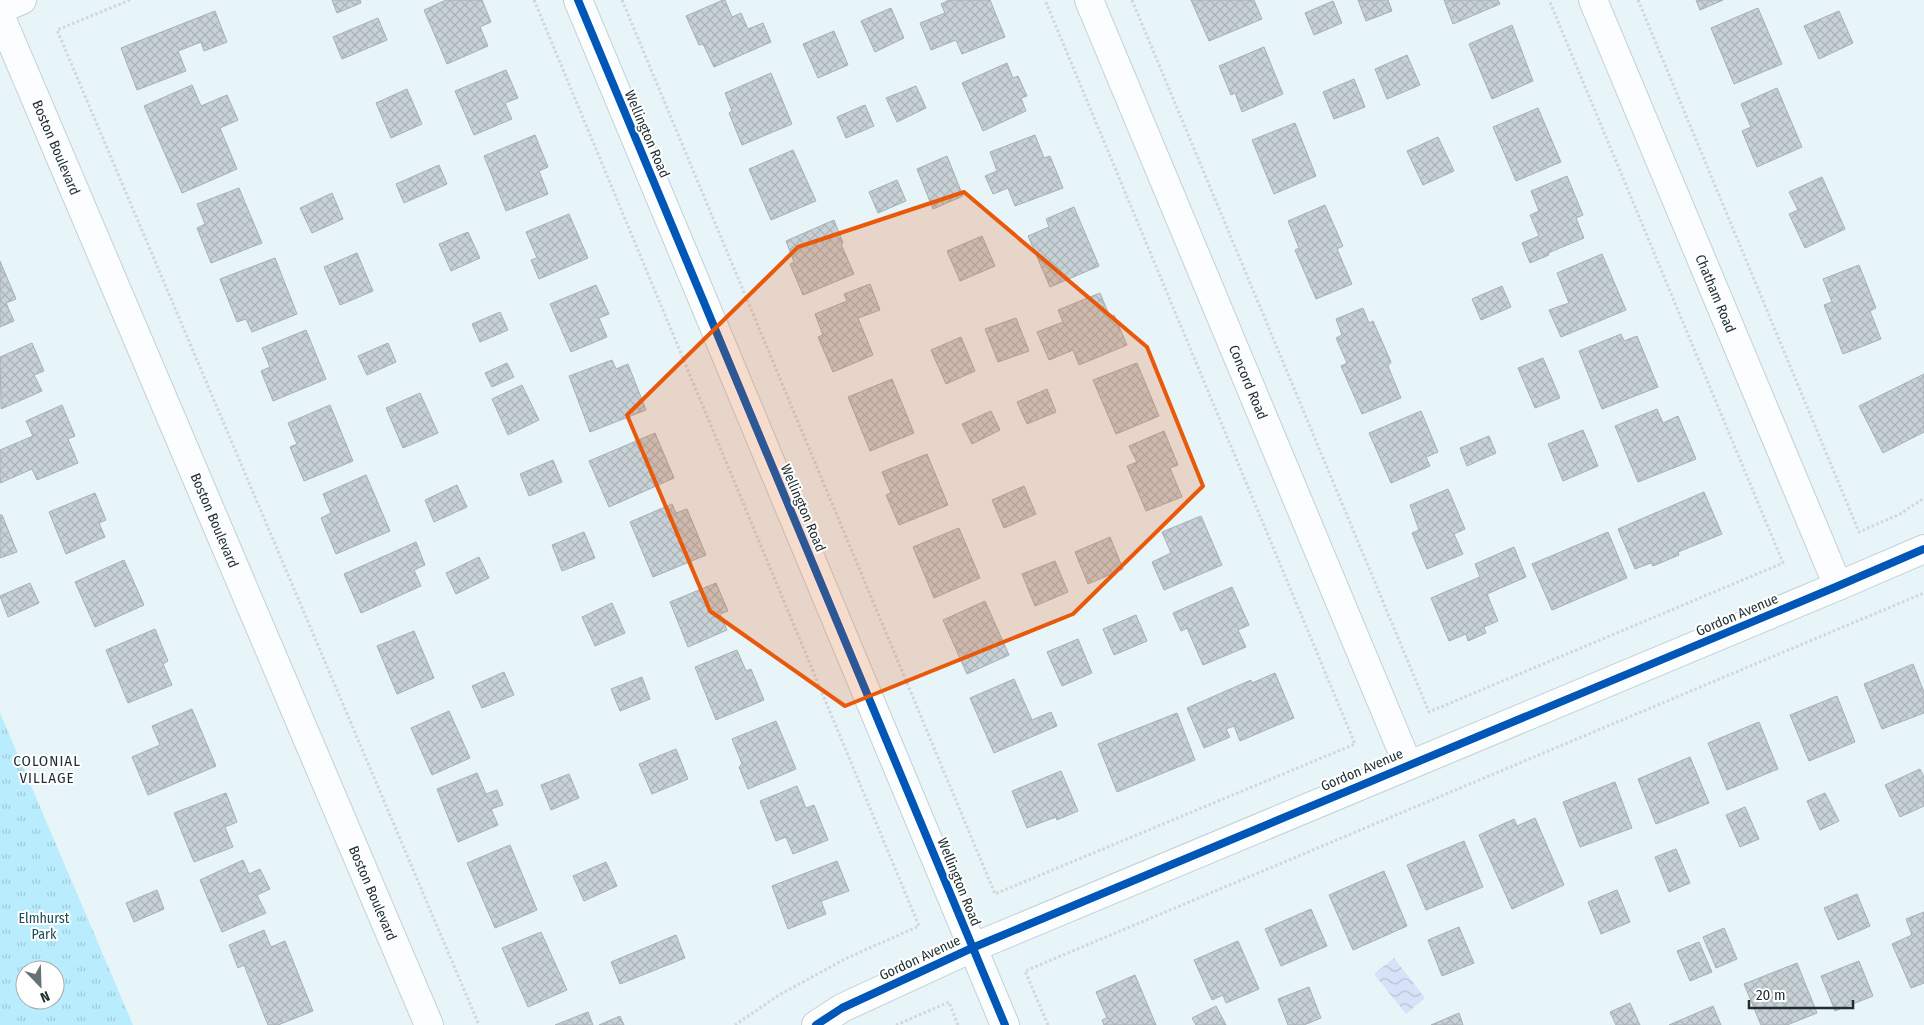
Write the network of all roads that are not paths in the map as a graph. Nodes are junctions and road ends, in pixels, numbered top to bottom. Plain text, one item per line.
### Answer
1 (22, 0) edge
2 (578, 0) edge
3 (1089, 0) edge
4 (1593, 0) edge
5 (0, 10) edge
6 (0, 15) edge
7 (1924, 549) edge
8 (1838, 586) junction
9 (1408, 765) junction
10 (972, 948) junction
11 (429, 1025) edge
12 (816, 1025) edge
13 (1005, 1025) edge

1 - 5 street
2 - 10 street, Wellington Road
3 - 9 street, Concord Road
4 - 8 street, Chatham Road
6 - 11 street, Boston Boulevard
7 - 8 street, Gordon Avenue
8 - 9 street, Gordon Avenue
9 - 10 street, Gordon Avenue
10 - 12 street, Gordon Avenue
10 - 13 street, Wellington Road

